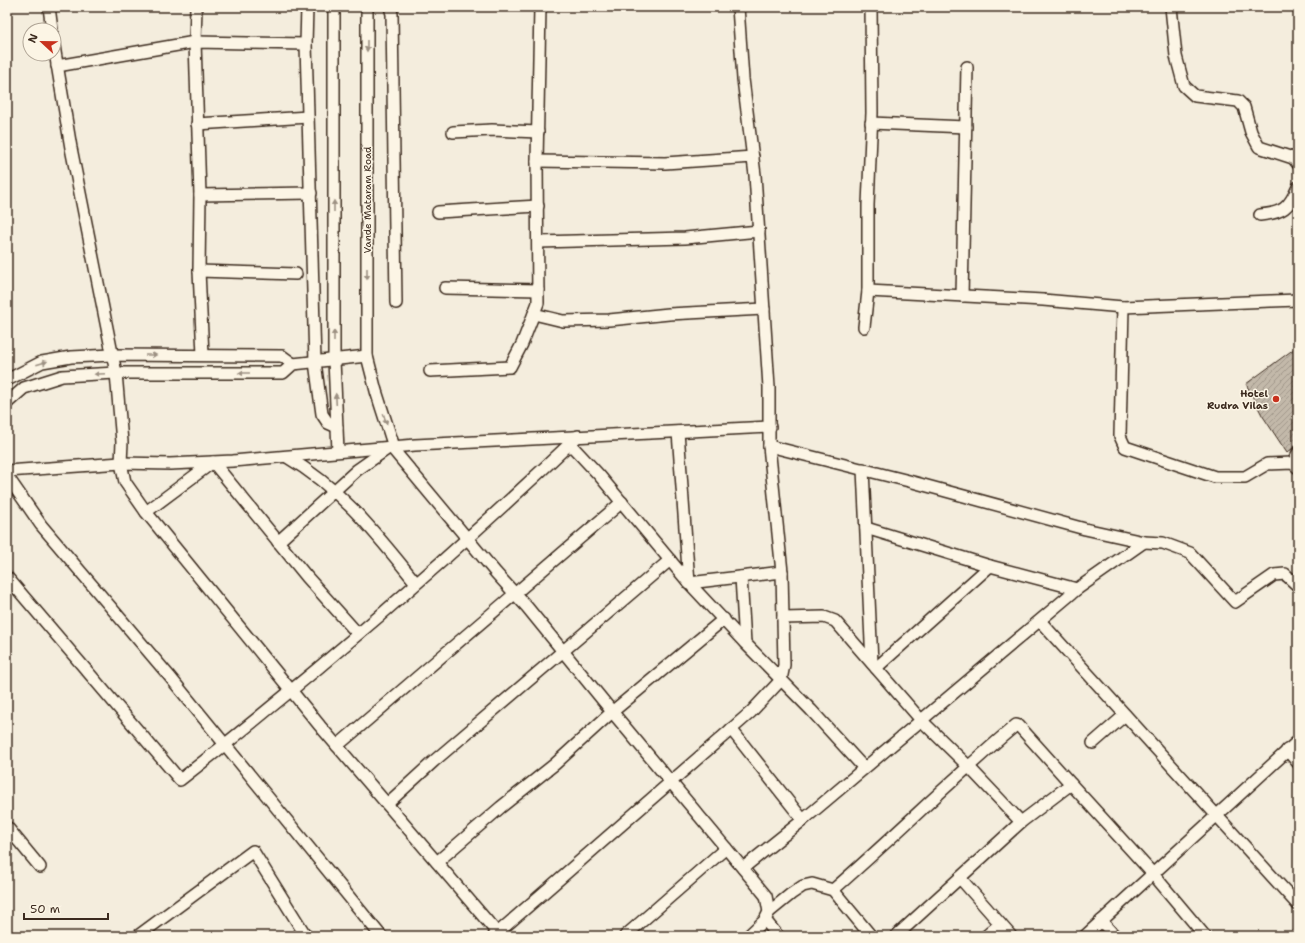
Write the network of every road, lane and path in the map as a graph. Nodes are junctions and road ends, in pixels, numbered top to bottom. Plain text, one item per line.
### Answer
1 (49, 7) edge
2 (196, 7) edge
3 (307, 7) edge
4 (334, 7) edge
5 (367, 7) edge
6 (390, 7) edge
7 (540, 7) edge
8 (738, 7) edge
9 (872, 7) edge
10 (1171, 7) edge
11 (51, 22) edge
12 (195, 42) junction
13 (306, 44) junction
14 (56, 62) edge
15 (57, 66) junction
16 (967, 67) dead end
17 (308, 117) junction
18 (871, 123) junction
19 (197, 124) junction
20 (966, 127) junction
21 (453, 132) dead end
22 (538, 132) junction
23 (753, 157) junction
24 (537, 161) junction
25 (1298, 164) edge
26 (1298, 187) edge
27 (310, 193) junction
28 (200, 195) junction
29 (538, 206) junction
30 (438, 212) dead end
31 (1260, 215) dead end
32 (759, 231) junction
33 (538, 242) junction
34 (199, 271) junction
35 (296, 274) dead end
36 (445, 288) dead end
37 (538, 290) junction
38 (868, 291) junction
39 (962, 296) junction
40 (1298, 300) edge
41 (396, 303) dead end
42 (1123, 307) junction
43 (764, 309) junction
44 (534, 314) junction
45 (864, 327) dead end
46 (112, 355) junction
47 (204, 355) junction
48 (367, 356) junction
49 (334, 360) junction
50 (315, 362) junction
51 (294, 364) junction
52 (430, 371) dead end
53 (116, 373) junction
54 (7, 380) edge
55 (7, 403) edge
56 (337, 427) junction
57 (770, 427) junction
58 (678, 432) junction
59 (578, 436) junction
60 (570, 444) junction
61 (769, 446) junction
62 (392, 447) junction
63 (338, 451) junction
64 (287, 457) junction
65 (1297, 461) edge
66 (213, 462) junction
67 (121, 463) junction
68 (863, 469) junction
69 (7, 472) edge
70 (7, 476) edge
71 (335, 490) junction
72 (622, 502) junction
73 (146, 512) junction
74 (866, 528) junction
75 (466, 538) junction
76 (278, 542) junction
77 (1144, 542) junction
78 (670, 560) junction
79 (990, 566) junction
80 (782, 572) junction
81 (7, 577) edge
82 (741, 577) junction
83 (689, 583) junction
84 (416, 584) junction
85 (1298, 586) edge
86 (1077, 589) junction
87 (515, 594) junction
88 (783, 618) junction
89 (724, 619) junction
90 (1040, 621) junction
91 (358, 634) junction
92 (745, 643) junction
93 (562, 651) junction
94 (874, 666) junction
95 (781, 680) junction
96 (291, 690) junction
97 (612, 712) junction
98 (1125, 715) junction
99 (921, 720) junction
100 (731, 729) junction
101 (1298, 741) edge
102 (1093, 743) dead end
103 (224, 745) junction
104 (337, 746) junction
105 (1287, 750) junction
106 (1298, 763) edge
107 (968, 766) junction
108 (864, 768) junction
109 (672, 781) junction
110 (1071, 784) junction
111 (387, 804) junction
112 (1217, 815) junction
113 (803, 820) junction
114 (1021, 822) junction
115 (7, 827) edge
116 (726, 848) junction
117 (437, 862) junction
118 (40, 867) dead end
119 (743, 868) junction
120 (1153, 874) junction
121 (960, 878) junction
122 (833, 890) junction
123 (1298, 905) edge
124 (767, 916) junction
125 (1101, 921) junction
126 (1000, 924) junction
127 (497, 935) edge
128 (138, 936) edge
129 (306, 936) edge
130 (381, 936) edge
131 (625, 936) edge
132 (748, 936) edge
133 (778, 936) edge
134 (871, 936) edge
135 (896, 936) edge
136 (986, 936) edge
137 (1011, 936) edge
138 (1085, 936) edge
139 (1115, 936) edge
140 (1205, 936) edge

1 - 11 street
2 - 12 street
3 - 13 street
49 -> 4 street
5 -> 48 street, Vande Mataram Road
6 - 41 street
7 - 22 street
8 - 23 street
9 - 18 street
10 - 25 street
12 - 13 street
12 - 15 street
12 - 19 street
13 - 17 street
14 - 15 street
15 - 46 street
16 - 20 street
17 - 19 street
17 - 27 street
18 - 20 street
18 - 38 street
19 - 28 street
20 - 39 street
21 - 22 street
22 - 24 street
23 - 24 street
23 - 32 street
24 - 29 street
26 - 31 street
27 - 28 street
27 - 50 street
28 - 34 street
29 - 30 street
29 - 33 street
32 - 33 street
32 - 43 street
33 - 37 street
34 - 35 street
34 - 47 street
36 - 37 street
37 - 44 street
38 - 39 street
38 - 45 street
39 - 42 street
40 - 42 street
42 - 65 street
43 - 44 street
43 - 57 street
44 - 52 street
46 -> 47 street
46 - 53 street
54 -> 46 street
47 - 51 street
48 - 49 street
48 -> 62 street, Vande Mataram Road
49 - 50 street
56 -> 49 street
50 - 51 street
50 - 56 street
51 -> 53 street
53 -> 55 street
53 - 67 street
56 - 63 street
57 - 58 street
57 - 61 street
58 - 59 street
58 - 83 street
59 - 60 street
59 - 62 street
60 - 72 street
60 - 75 street
61 - 68 street
61 - 80 street
62 - 63 street
62 - 71 street
62 - 75 street
63 - 64 street
64 - 66 street
64 - 71 street
66 - 67 street
66 - 73 street
66 - 76 street
67 - 69 street
67 - 73 street
68 - 74 street
68 - 77 street
70 - 103 street
71 - 76 street
71 - 84 street
72 - 78 street
72 - 87 street
73 - 96 street
74 - 79 street
74 - 94 street
75 - 84 street
75 - 87 street
76 - 91 street
77 - 85 street
77 - 86 street
78 - 83 street
78 - 93 street
79 - 86 street
79 - 94 street
80 - 82 street
80 - 88 street
81 - 103 street
82 - 83 street
82 - 92 street
83 - 89 street
84 - 91 street
86 - 90 street
87 - 93 street
87 - 104 street
88 - 94 street
88 - 95 street
89 - 92 street
89 - 97 street
90 - 98 street
90 - 99 street
91 - 96 street
92 - 95 street
93 - 97 street
93 - 111 street
94 - 99 street
95 - 100 street
95 - 108 street
96 - 103 street
96 - 104 street
97 - 109 street
97 - 117 street
98 - 102 street
98 - 112 street
99 - 107 street
99 - 108 street
100 - 109 street
100 - 113 street
101 - 105 street
103 - 130 street
104 - 111 street
105 - 106 street
105 - 112 street
107 - 110 street
107 - 114 street
107 - 122 street
108 - 113 street
109 - 116 street
109 - 127 street
110 - 114 street
110 - 120 street
111 - 117 street
112 - 120 street
112 - 123 street
113 - 119 street
114 - 121 street
115 - 118 street
116 - 119 street
116 - 131 street
117 - 127 street
119 - 124 street
120 - 125 street
120 - 140 street
121 - 126 street
121 - 135 street
122 - 124 street
122 - 134 street
124 - 132 street
124 - 133 street
125 - 138 street
125 - 139 street
126 - 136 street
126 - 137 street
128 - 129 street

